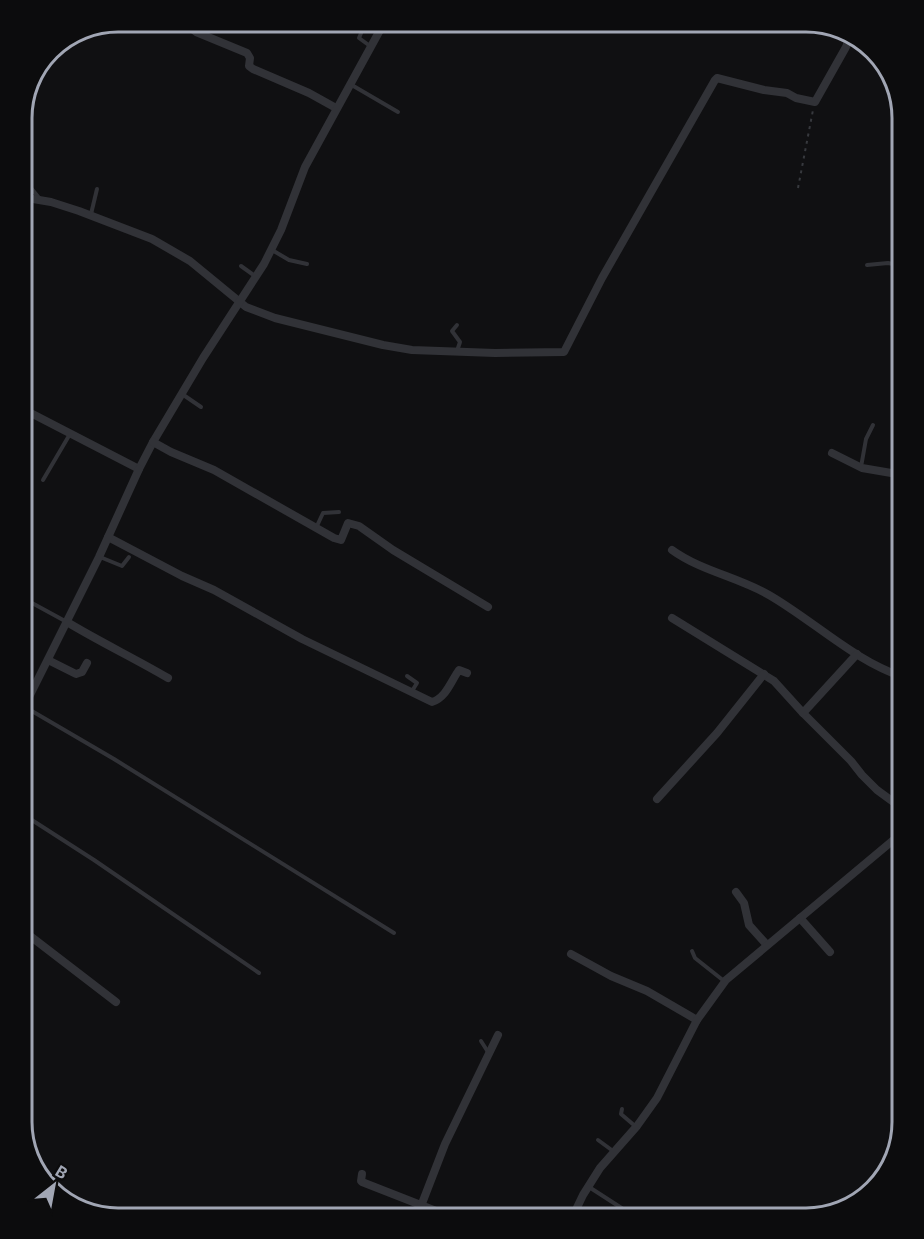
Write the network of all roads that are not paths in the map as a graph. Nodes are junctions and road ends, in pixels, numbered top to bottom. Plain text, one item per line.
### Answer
1 (196, 32) edge
2 (362, 32) edge
3 (379, 32) edge
4 (848, 42) edge
5 (371, 46) junction
6 (350, 84) junction
7 (336, 108) junction
8 (398, 112) dead end
9 (32, 189) edge
10 (97, 189) dead end
11 (32, 199) edge
12 (40, 200) junction
13 (91, 215) junction
14 (271, 250) junction
15 (307, 264) dead end
16 (892, 264) edge
17 (867, 265) dead end
18 (241, 266) dead end
19 (256, 277) junction
20 (240, 301) junction
21 (457, 325) dead end
22 (456, 352) junction
23 (182, 394) junction
24 (201, 406) dead end
25 (32, 414) edge
26 (873, 426) dead end
27 (70, 434) junction
28 (153, 442) junction
29 (832, 453) dead end
30 (861, 467) junction
31 (139, 469) junction
32 (892, 473) edge
33 (43, 480) dead end
34 (339, 512) dead end
35 (316, 529) junction
36 (108, 537) junction
37 (672, 550) dead end
38 (99, 557) junction
39 (129, 557) dead end
40 (32, 602) edge
41 (488, 607) dead end
42 (672, 618) dead end
43 (67, 621) junction
44 (856, 654) junction
45 (48, 660) junction
46 (87, 663) dead end
47 (892, 672) edge
48 (467, 673) dead end
49 (764, 674) junction
50 (407, 676) dead end
51 (168, 678) dead end
52 (411, 692) junction
53 (31, 693) edge
54 (803, 713) junction
55 (31, 715) edge
56 (657, 799) dead end
57 (892, 801) edge
58 (31, 820) edge
59 (892, 841) edge
60 (736, 892) dead end
61 (800, 918) junction
62 (394, 933) dead end
63 (31, 937) edge
64 (767, 945) junction
65 (692, 951) dead end
66 (830, 952) dead end
67 (571, 954) dead end
68 (259, 973) dead end
69 (725, 982) junction
70 (116, 1002) dead end
71 (697, 1020) junction
72 (498, 1035) dead end
73 (481, 1041) dead end
74 (488, 1055) junction
75 (622, 1109) dead end
76 (636, 1127) junction
77 (598, 1140) dead end
78 (613, 1151) junction
79 (362, 1174) dead end
80 (588, 1187) junction
81 (421, 1206) junction
82 (426, 1208) edge
83 (577, 1208) edge
84 (621, 1208) edge

1 - 7 street
2 - 5 lane
3 - 5 street
4 - 22 street
5 - 6 street
6 - 7 street
6 - 8 lane
7 - 14 street
9 - 12 lane
10 - 13 lane
11 - 12 street
12 - 13 street
13 - 20 street
14 - 15 lane
14 - 19 street
16 - 17 lane
18 - 19 lane
19 - 20 street
20 - 22 street
20 - 23 street
21 - 22 lane
23 - 24 lane
23 - 28 street
25 - 27 street
26 - 30 lane
27 - 31 street
27 - 33 lane
28 - 31 street
28 - 35 street
29 - 30 street
30 - 32 street
31 - 36 street
34 - 35 lane
35 - 41 street
36 - 38 street
36 - 52 street
37 - 44 street
38 - 39 lane
38 - 43 street
40 - 43 lane
42 - 49 street
43 - 45 street
43 - 51 street
44 - 47 street
44 - 54 street
45 - 46 street
45 - 53 street
48 - 52 street
49 - 54 street
49 - 56 street
50 - 52 lane
54 - 57 street
55 - 62 lane
58 - 68 lane
59 - 61 street
60 - 64 street
61 - 64 street
61 - 66 street
63 - 70 street
64 - 69 street
65 - 69 lane
67 - 71 street
69 - 71 street
71 - 76 street
72 - 74 street
73 - 74 lane
74 - 81 street
75 - 76 lane
76 - 78 street
77 - 78 lane
78 - 80 street
79 - 81 street
80 - 83 street
80 - 84 lane
81 - 82 street

